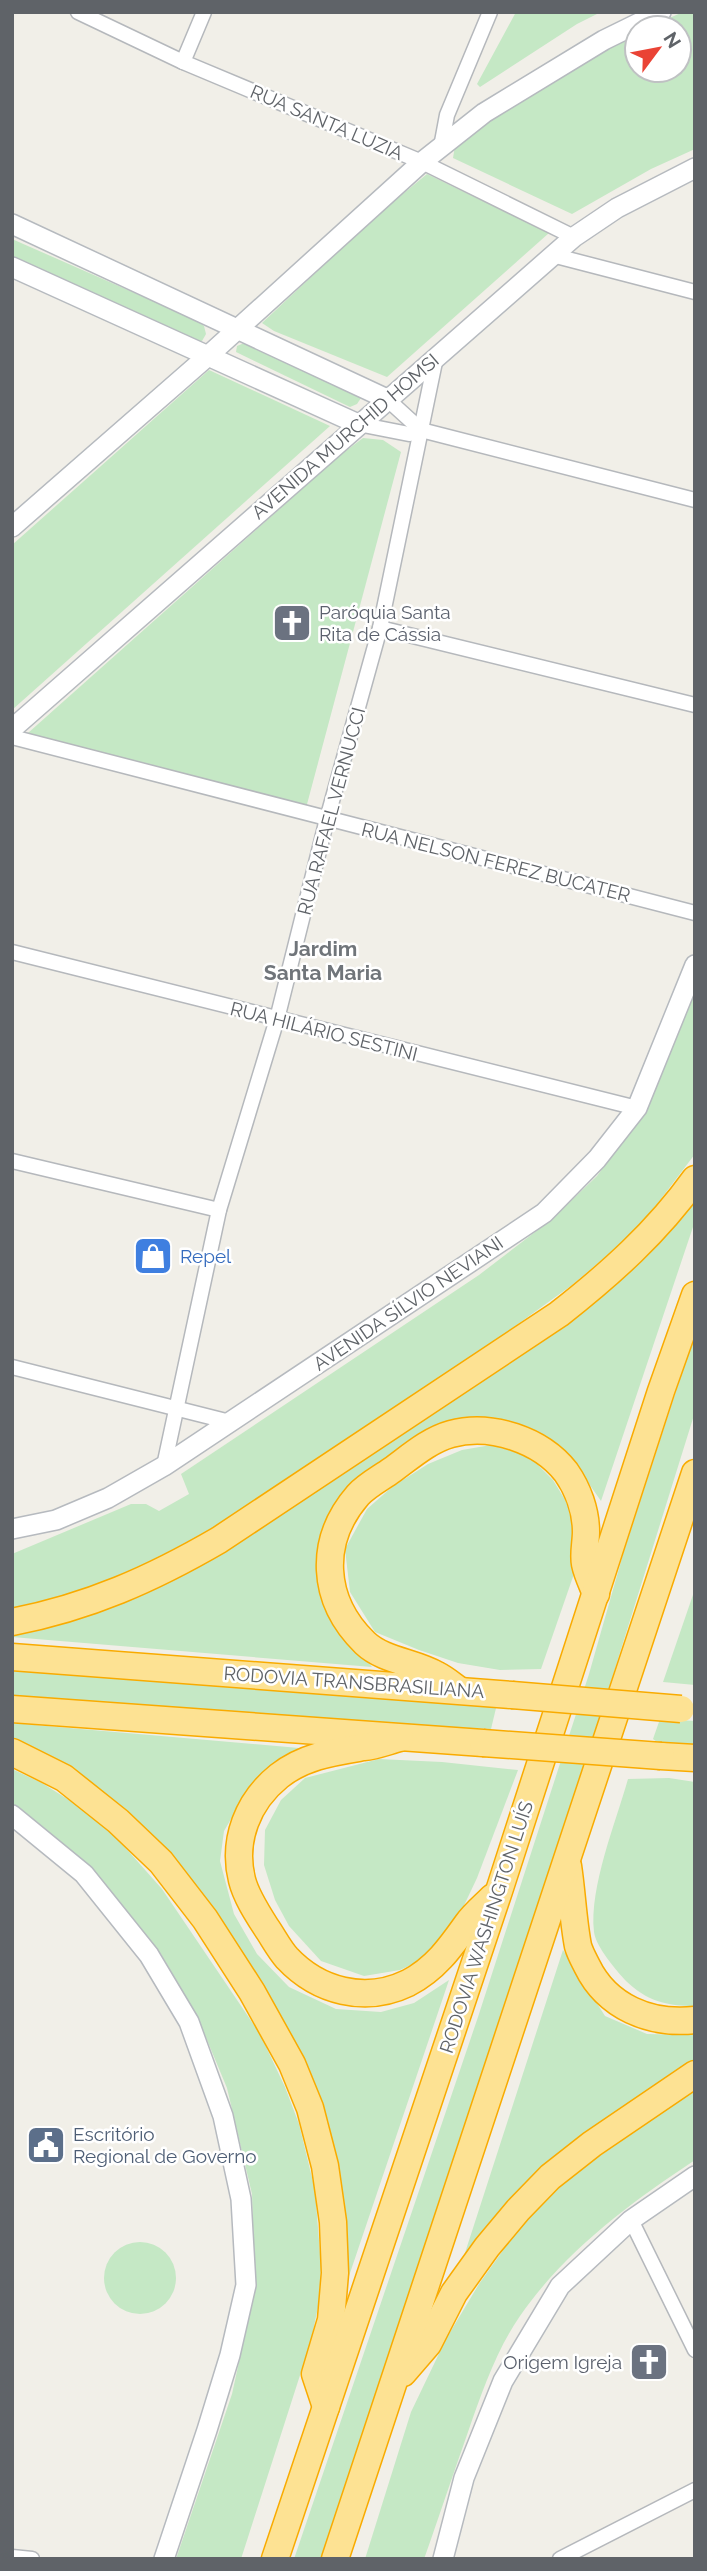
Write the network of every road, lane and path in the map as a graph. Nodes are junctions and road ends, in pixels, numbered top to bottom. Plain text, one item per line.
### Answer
1 (78, 12) edge
2 (204, 12) edge
3 (489, 12) edge
4 (661, 12) edge
5 (183, 62) junction
6 (441, 147) junction
7 (422, 162) junction
8 (695, 168) edge
9 (12, 224) edge
10 (574, 237) junction
11 (552, 255) junction
12 (12, 267) edge
13 (695, 292) edge
14 (237, 328) junction
15 (209, 355) junction
16 (436, 356) junction
17 (387, 399) junction
18 (358, 424) junction
19 (421, 430) junction
20 (695, 500) edge
21 (12, 527) edge
22 (380, 628) junction
23 (695, 705) edge
24 (12, 729) edge
25 (12, 737) edge
26 (327, 819) junction
27 (695, 913) edge
28 (12, 952) edge
29 (695, 965) edge
30 (278, 1019) junction
31 (637, 1108) junction
32 (12, 1161) edge
33 (695, 1179) edge
34 (219, 1210) junction
35 (695, 1294) edge
36 (12, 1367) edge
37 (177, 1408) junction
38 (229, 1422) junction
39 (164, 1466) junction
40 (695, 1473) edge
41 (695, 1513) edge
42 (12, 1529) edge
43 (672, 1541) junction
44 (596, 1594) junction
45 (12, 1622) edge
46 (12, 1657) edge
47 (460, 1690) junction
48 (12, 1709) edge
49 (688, 1709) edge
50 (400, 1738) junction
51 (12, 1752) edge
52 (695, 1758) edge
53 (12, 1815) edge
54 (567, 1860) junction
55 (499, 1891) junction
56 (695, 2020) edge
57 (695, 2074) edge
58 (695, 2176) edge
59 (631, 2220) junction
60 (695, 2350) edge
61 (395, 2383) junction
62 (326, 2407) junction
63 (695, 2490) edge
64 (583, 2554) edge
65 (12, 2557) edge
66 (32, 2559) edge
67 (164, 2559) edge
68 (275, 2559) edge
69 (335, 2559) edge
70 (443, 2559) edge
71 (560, 2559) edge

1 - 5 street, RUA SANTA LUZIA
2 - 5 street
3 - 6 street
4 - 6 main road
5 - 7 street, RUA SANTA LUZIA
6 - 7 main road
7 - 10 street, RUA SANTA LUZIA
7 - 14 main road
8 - 10 main road, AVENIDA MURCHID HOMSI
9 - 14 main road
10 - 11 main road, AVENIDA MURCHID HOMSI
11 - 13 street
11 - 16 main road, AVENIDA MURCHID HOMSI
12 - 15 main road
14 - 15 main road
14 - 17 main road
15 - 18 main road
15 - 21 main road
16 - 17 main road, AVENIDA MURCHID HOMSI
16 - 19 street, RUA RAFAEL VERNUCCI
17 - 18 main road, AVENIDA MURCHID HOMSI
17 - 19 street
18 - 19 street
18 - 24 main road, AVENIDA MURCHID HOMSI
19 - 20 street
19 - 22 street, RUA RAFAEL VERNUCCI
22 - 23 street
22 - 26 street, RUA RAFAEL VERNUCCI
25 - 26 street, RUA NELSON FEREZ BUCATER
26 - 27 street, RUA NELSON FEREZ BUCATER
26 - 30 street, RUA RAFAEL VERNUCCI
28 - 30 street, RUA HILÁRIO SESTINI
29 - 31 main road, AVENIDA SÍLVIO NEVIANI
30 - 31 street, RUA HILÁRIO SESTINI
30 - 34 street, RUA RAFAEL VERNUCCI
31 - 38 main road, AVENIDA SÍLVIO NEVIANI
32 - 34 street
33 - 45 highway
34 - 37 street, RUA RAFAEL VERNUCCI
35 - 44 highway, RODOVIA WASHINGTON LUÍS
36 - 37 street
37 - 38 street
37 - 39 street, RUA RAFAEL VERNUCCI
38 - 39 main road, AVENIDA SÍLVIO NEVIANI
39 - 42 main road, AVENIDA SÍLVIO NEVIANI
40 - 43 highway
41 - 43 highway
43 - 54 highway
44 - 47 highway
44 - 55 highway, RODOVIA WASHINGTON LUÍS
46 - 47 highway, RODOVIA TRANSBRASILIANA
47 - 49 highway, RODOVIA TRANSBRASILIANA, bridge
48 - 50 highway
50 - 52 highway, bridge
50 - 55 highway
51 - 62 highway
53 - 67 main road
54 - 56 highway
54 - 61 highway
55 - 62 highway, RODOVIA WASHINGTON LUÍS
57 - 61 highway
58 - 59 main road
59 - 60 street
59 - 70 main road
61 - 69 highway
62 - 68 highway, RODOVIA WASHINGTON LUÍS
63 - 64 street
64 - 71 street
65 - 66 street

